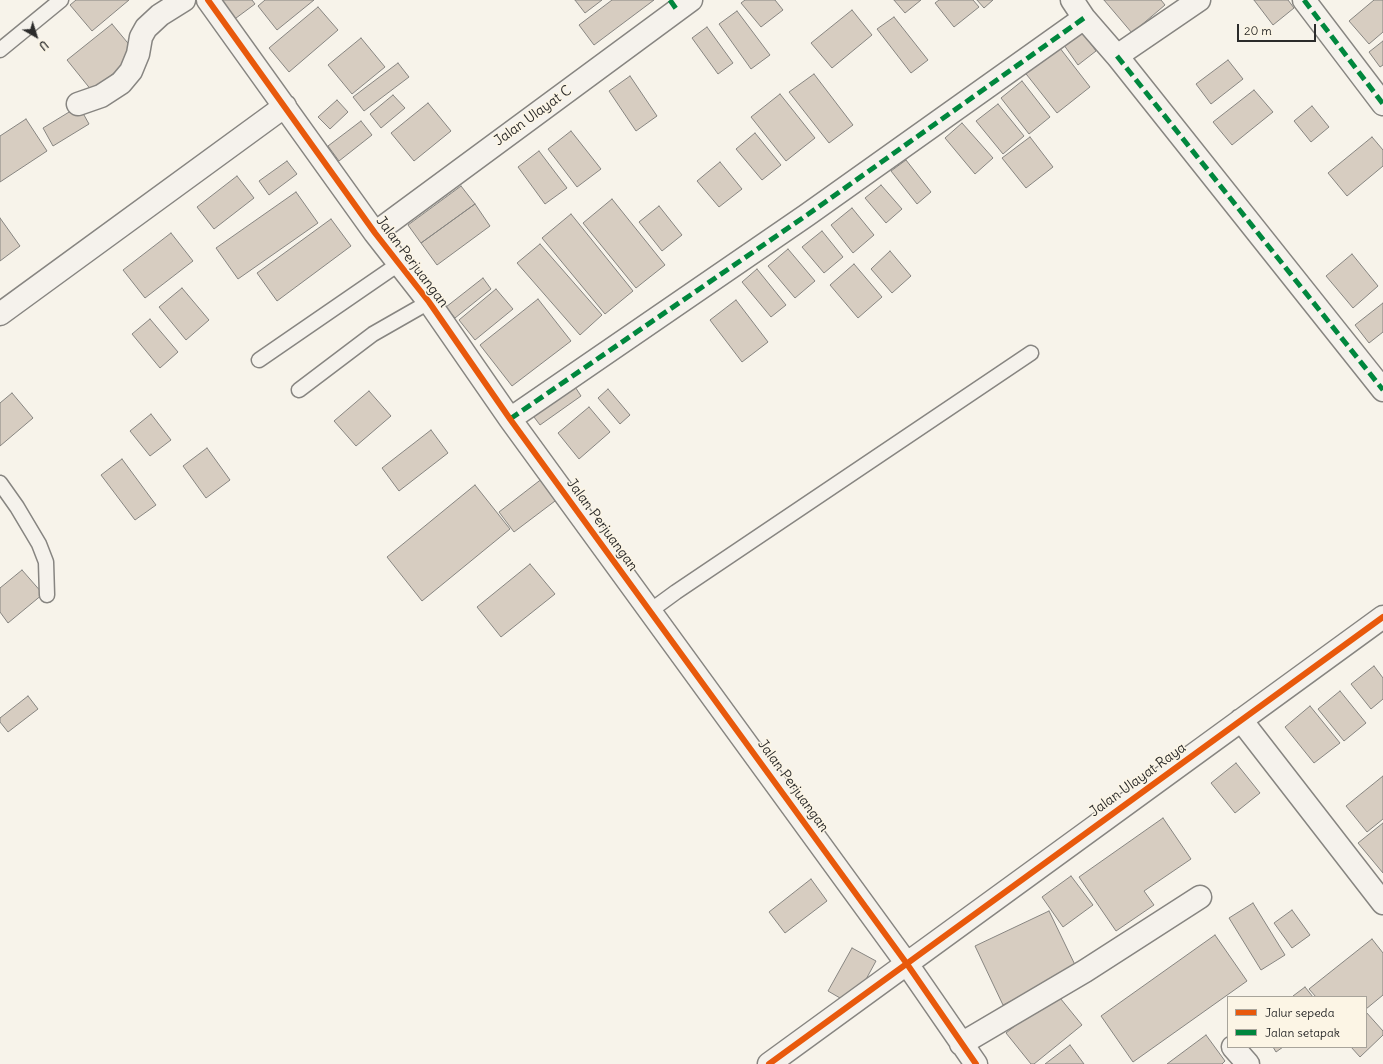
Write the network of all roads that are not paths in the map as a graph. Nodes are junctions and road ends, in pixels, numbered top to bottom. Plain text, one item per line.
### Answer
1 (61, 0) edge
2 (184, 0) edge
3 (208, 0) edge
4 (1072, 0) edge
5 (1199, 0) edge
6 (1304, 0) edge
7 (679, 3) edge
8 (1084, 18) junction
9 (0, 50) edge
10 (1117, 56) junction
11 (78, 104) dead end
12 (1383, 104) edge
13 (285, 106) junction
14 (375, 233) junction
15 (400, 263) junction
16 (428, 302) junction
17 (0, 314) edge
18 (1031, 353) dead end
19 (259, 360) dead end
20 (299, 390) dead end
21 (1383, 390) edge
22 (510, 419) junction
23 (0, 483) edge
24 (47, 595) dead end
25 (650, 611) junction
26 (1383, 617) edge
27 (1241, 720) junction
28 (1200, 897) dead end
29 (1383, 903) edge
30 (907, 964) junction
31 (961, 1044) junction
32 (1234, 1048) edge
33 (769, 1064) edge
34 (976, 1064) edge
35 (1248, 1064) edge

1 - 9 lane
2 - 11 street
3 - 13 street, Jalan Perjuangan
4 - 8 street
5 - 10 street
6 - 12 street
7 - 14 street, Jalan Ulayat C
8 - 10 street
8 - 22 street
10 - 21 street
13 - 14 street, Jalan Perjuangan
13 - 17 street
14 - 15 street, Jalan Perjuangan
15 - 16 street, Jalan Perjuangan
15 - 19 lane
16 - 20 lane
16 - 22 street, Jalan Perjuangan
18 - 25 lane
22 - 25 street, Jalan Perjuangan
23 - 24 lane
25 - 30 street, Jalan Perjuangan
26 - 27 street, Jalan Ulayat Raya
27 - 29 street
27 - 30 street, Jalan Ulayat Raya
28 - 31 street
30 - 31 street, Jalan Perjuangan
30 - 33 street, Jalan Ulayat Raya
31 - 34 street, Jalan Perjuangan
32 - 35 street

